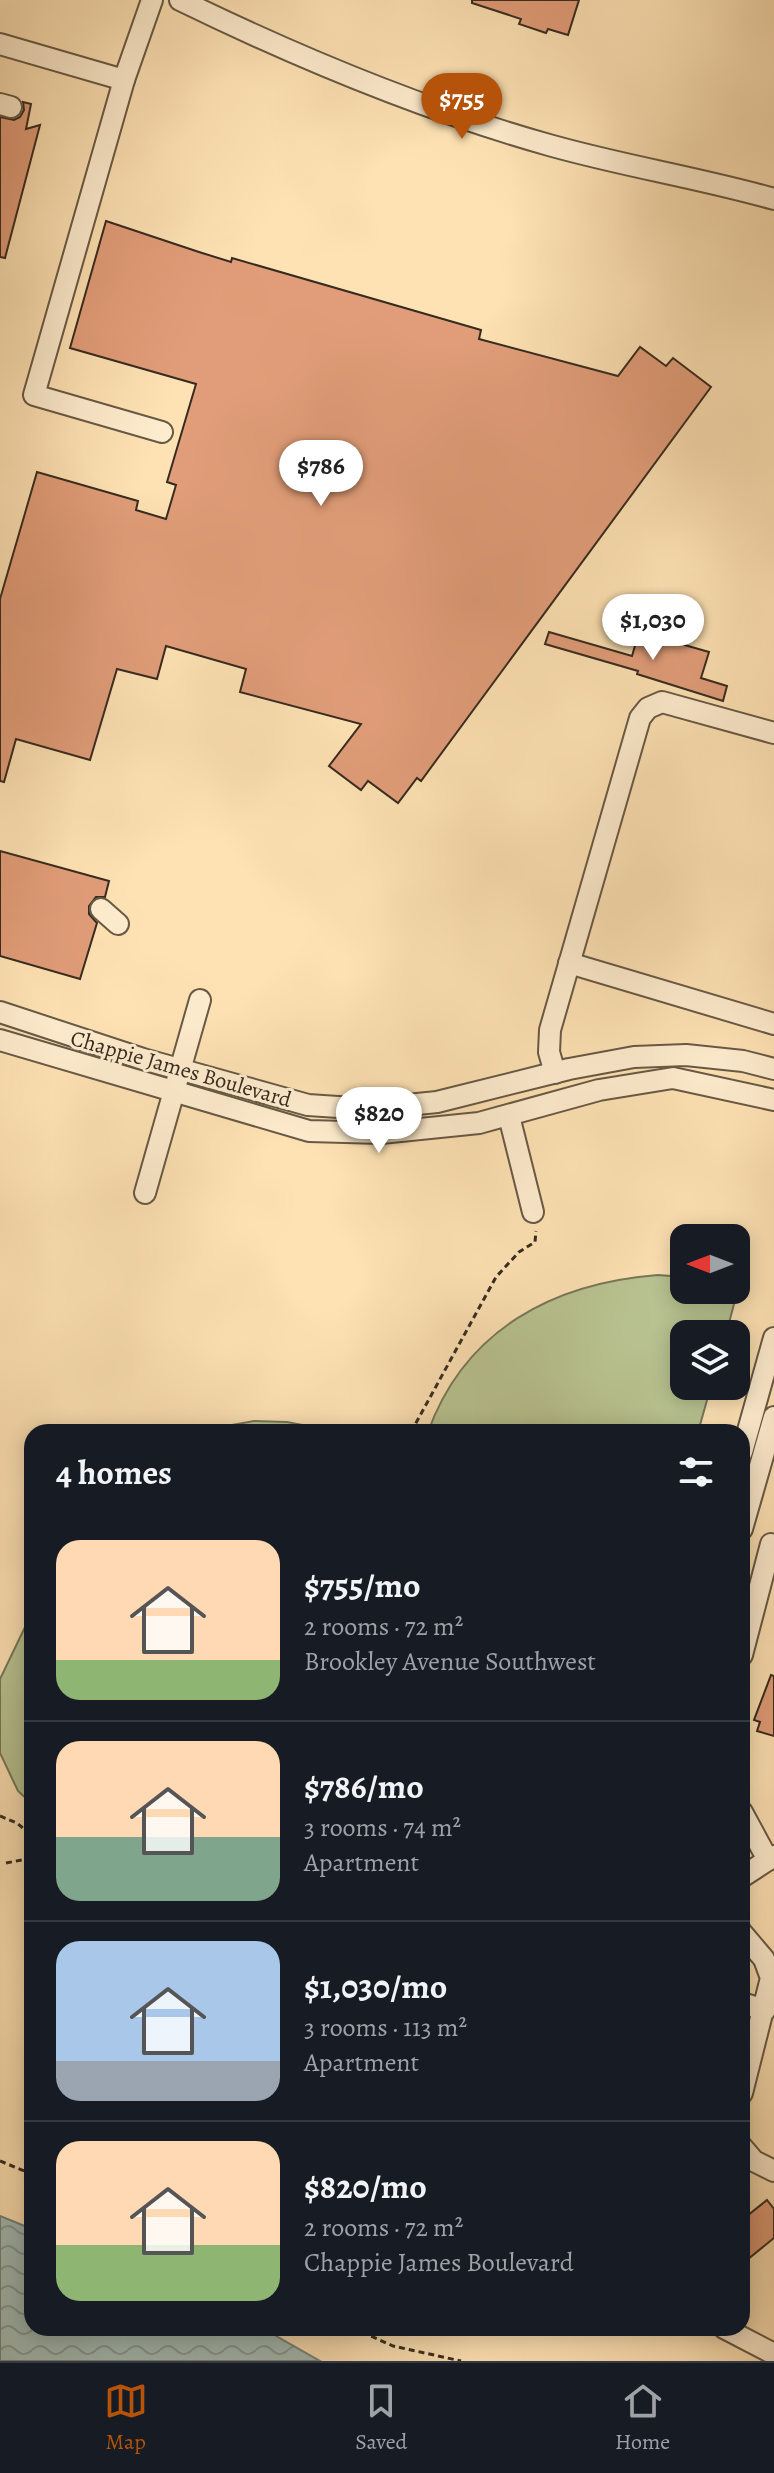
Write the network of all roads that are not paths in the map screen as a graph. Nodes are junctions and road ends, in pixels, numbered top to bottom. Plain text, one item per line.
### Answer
1 (152, 0) edge
2 (180, 0) edge
3 (0, 44) edge
4 (124, 80) junction
5 (774, 199) edge
6 (162, 432) dead end
7 (774, 733) edge
8 (101, 909) dead end
9 (118, 924) dead end
10 (569, 963) junction
11 (200, 1000) dead end
12 (0, 1012) edge
13 (774, 1024) edge
14 (0, 1040) edge
15 (180, 1069) junction
16 (774, 1069) edge
17 (555, 1073) junction
18 (173, 1092) junction
19 (774, 1100) edge
20 (509, 1116) junction
21 (145, 1193) dead end
22 (533, 1212) road end
23 (774, 1338) edge
24 (770, 1369) edge
25 (774, 1417) edge
26 (750, 1428) edge
27 (750, 1501) edge
28 (771, 1544) dead end
29 (750, 1624) edge
30 (750, 1825) edge
31 (771, 1858) edge
32 (750, 1872) edge
33 (750, 1942) edge
34 (750, 2005) edge
35 (765, 2010) junction
36 (750, 2064) edge
37 (750, 2157) edge
38 (774, 2171) edge
39 (739, 2336) edge
40 (774, 2354) edge

1 - 4 street
2 - 5 street
3 - 4 street
4 - 6 street
7 - 10 street
8 - 9 street
10 - 13 street
10 - 17 street
11 - 15 street
12 - 15 street, Chappie James Boulevard
14 - 18 street, Chappie James Boulevard
15 - 17 street, Chappie James Boulevard
15 - 18 street
16 - 17 street, Chappie James Boulevard
18 - 20 street, Chappie James Boulevard
18 - 21 street
19 - 20 street, Chappie James Boulevard
20 - 22 street
23 - 24 street
24 - 26 street
25 - 27 street
28 - 29 street
30 - 31 street
31 - 32 street
33 - 35 street
34 - 35 street
35 - 36 street
37 - 38 street
39 - 40 street

